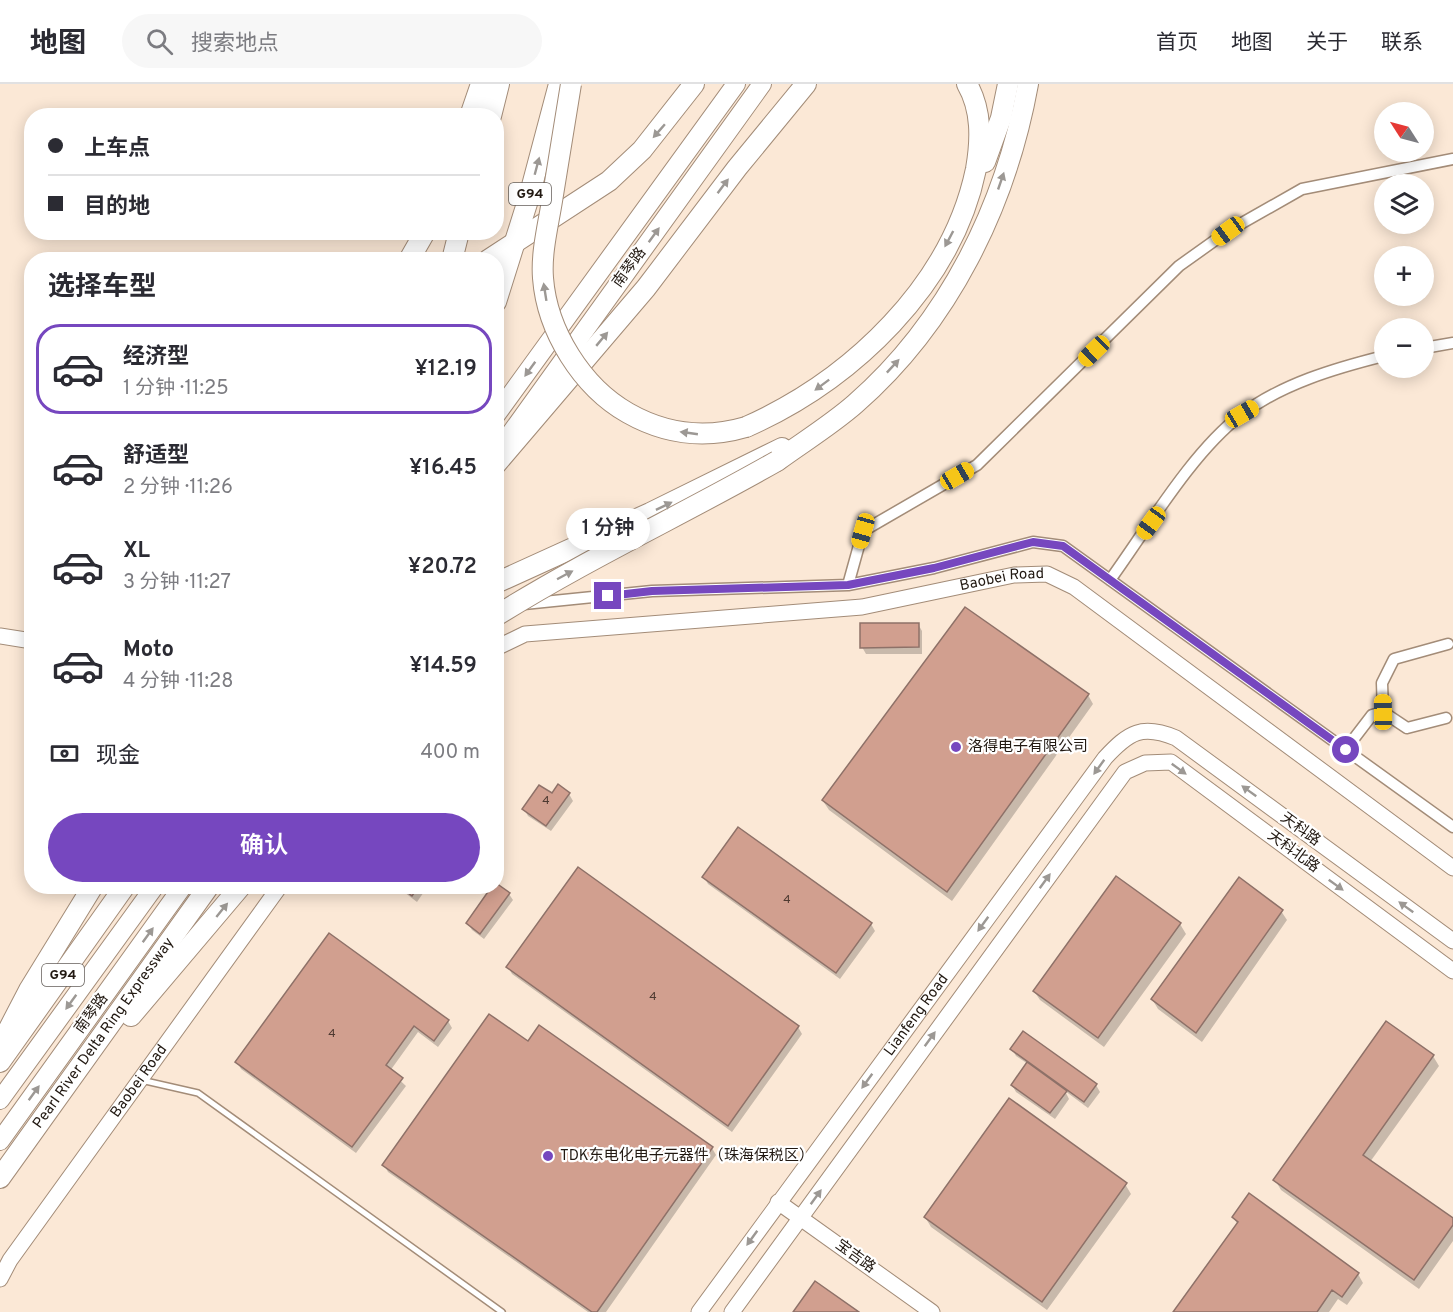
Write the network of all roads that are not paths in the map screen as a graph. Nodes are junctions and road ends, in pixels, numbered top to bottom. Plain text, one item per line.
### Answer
1 (481, 84) edge
2 (499, 84) edge
3 (559, 84) edge
4 (571, 84) edge
5 (694, 84) edge
6 (736, 84) edge
7 (762, 84) edge
8 (806, 84) edge
9 (967, 84) edge
10 (1008, 84) edge
11 (1028, 84) edge
12 (473, 108) edge
13 (493, 108) edge
14 (1453, 159) edge
15 (969, 200) junction
16 (500, 252) edge
17 (504, 277) edge
18 (1453, 343) edge
19 (1434, 346) edge
20 (1374, 359) edge
21 (504, 404) edge
22 (504, 441) edge
23 (504, 455) edge
24 (774, 457) junction
25 (504, 579) edge
26 (1110, 580) junction
27 (848, 585) junction
28 (504, 606) edge
29 (504, 611) edge
30 (0, 636) edge
31 (24, 640) edge
32 (504, 644) edge
33 (1448, 644) dead end
34 (1383, 712) junction
35 (1446, 718) dead end
36 (1142, 730) joint
37 (1346, 750) junction
38 (1125, 772) joint
39 (1453, 827) edge
40 (1453, 868) edge
41 (88, 894) edge
42 (119, 894) edge
43 (149, 894) edge
44 (177, 894) edge
45 (203, 894) edge
46 (234, 894) edge
47 (274, 894) edge
48 (1453, 942) edge
49 (1453, 971) edge
50 (0, 1047) edge
51 (0, 1062) edge
52 (140, 1079) junction
53 (0, 1100) edge
54 (46, 1113) junction
55 (0, 1141) edge
56 (0, 1178) edge
57 (778, 1202) junction
58 (801, 1218) junction
59 (0, 1278) edge
60 (502, 1312) edge
61 (699, 1312) edge
62 (732, 1312) edge
63 (932, 1312) edge

1 - 12 highway
2 - 13 highway
17 -> 3 highway, G94
15 -> 4 highway, bridge
5 -> 16 highway
6 -> 21 main road, 南琴路
22 -> 7 main road, 南琴路
23 -> 8 highway
9 - 15 highway
10 - 15 highway
24 -> 11 highway
14 - 27 street
18 - 19 street
20 - 26 street
25 -> 24 highway
29 -> 24 highway, bridge
26 - 27 street
26 - 37 street
27 - 28 street
30 - 31 street
32 - 40 street, Baobei Road
33 - 34 street
34 - 35 street
34 - 37 street
48 -> 36 street, 天科路
36 -> 57 street, Lianfeng Road
37 - 39 street
38 -> 49 street, 天科北路
58 -> 38 street, Lianfeng Road
41 - 50 highway
42 - 51 highway, G94
43 -> 53 main road, 南琴路
55 -> 44 main road, 南琴路
45 - 54 highway, Pearl River Delta Ring Expressway
54 -> 46 highway
47 - 52 street, Baobei Road
52 - 59 street, Baobei Road
52 - 60 lane
54 - 56 highway, Pearl River Delta Ring Expressway
57 - 58 street, 宝吉路
57 -> 61 street, Lianfeng Road
58 - 62 street, Lianfeng Road
58 - 63 street, 宝吉路

